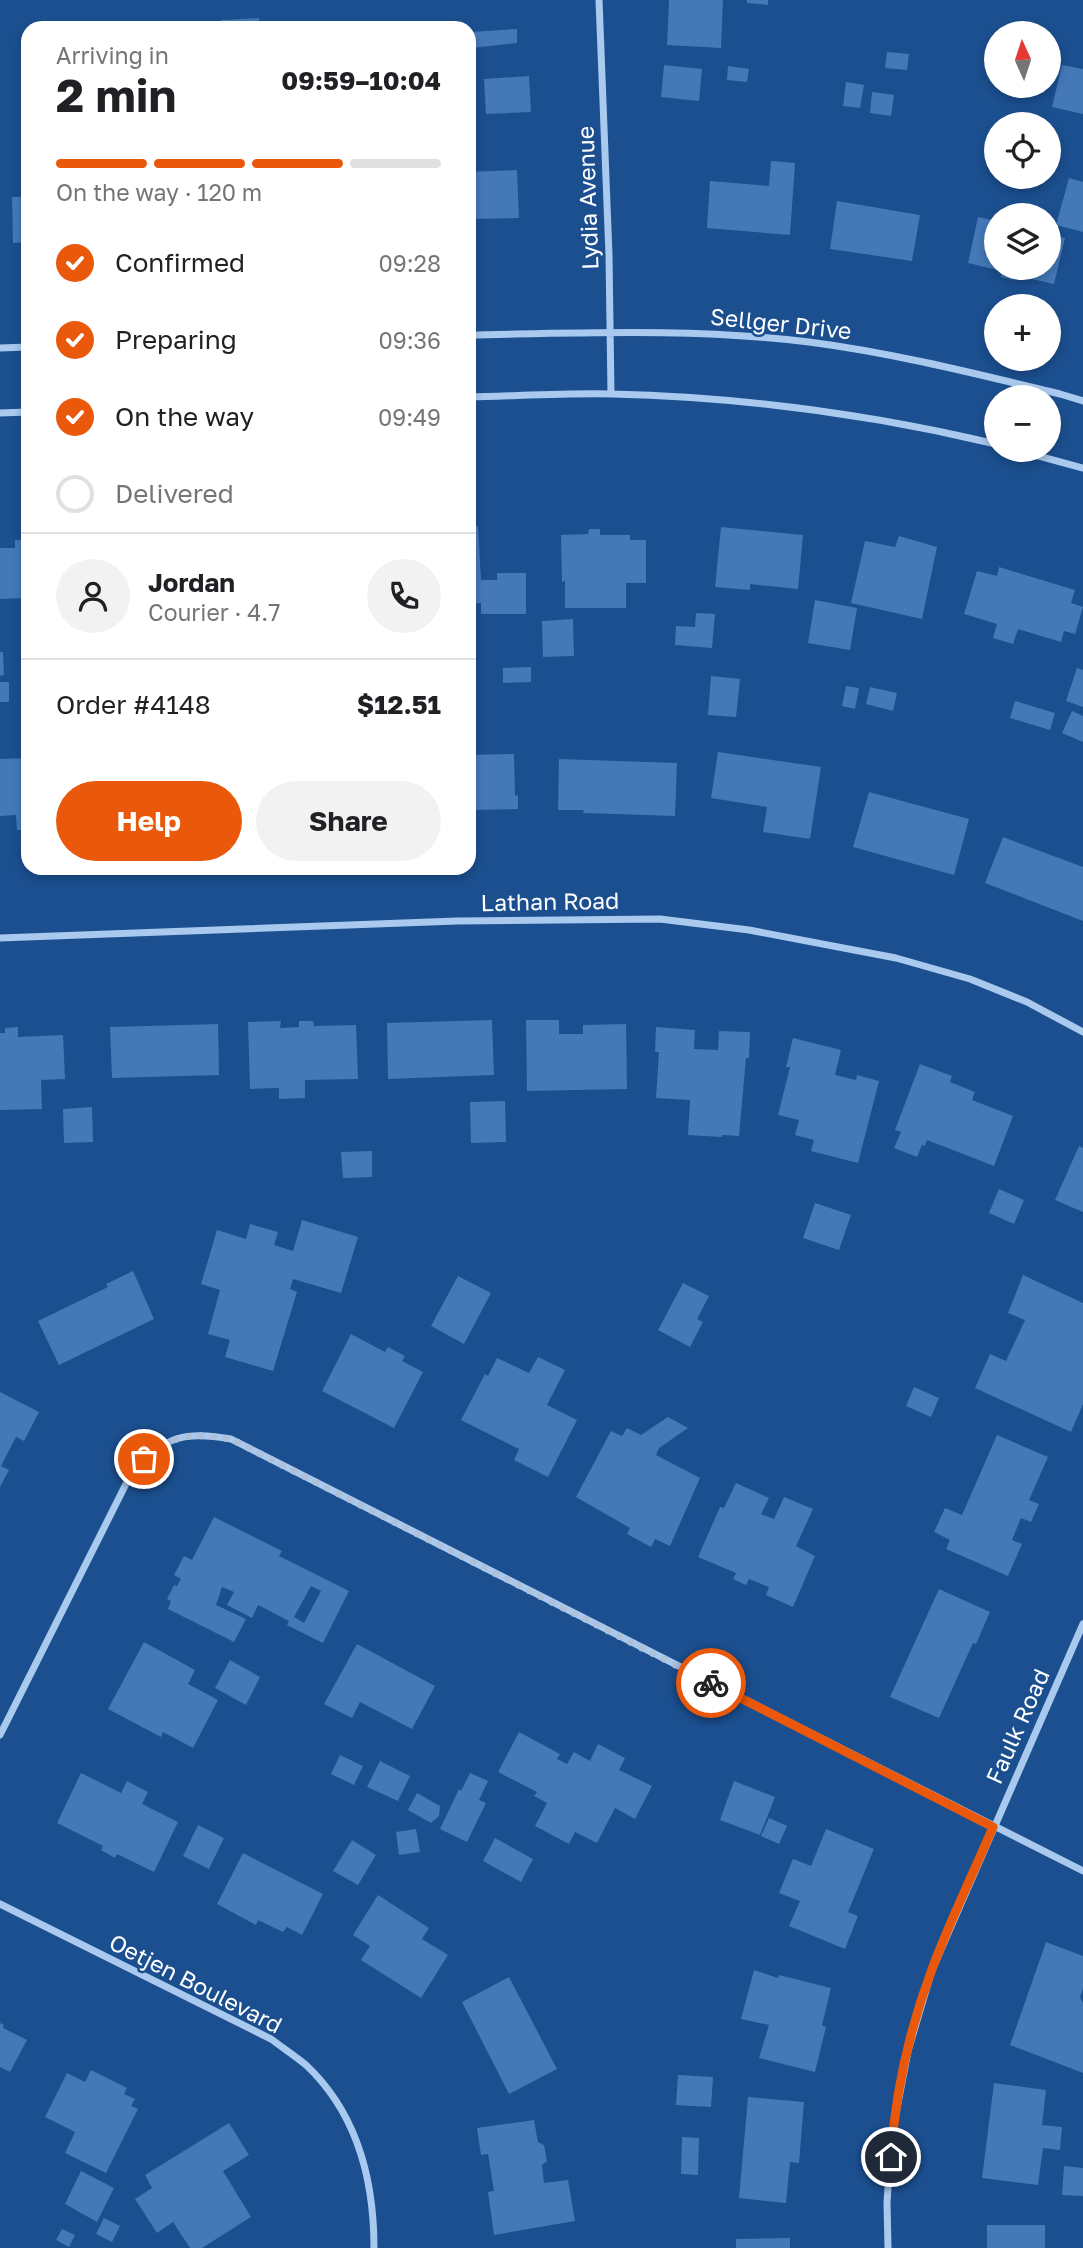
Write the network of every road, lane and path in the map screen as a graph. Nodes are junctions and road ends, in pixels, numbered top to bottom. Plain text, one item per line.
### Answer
1 (599, 0) edge
2 (610, 333) junction
3 (476, 335) edge
4 (21, 347) edge
5 (0, 348) edge
6 (611, 394) junction
7 (476, 397) edge
8 (1083, 401) edge
9 (21, 412) edge
10 (0, 413) edge
11 (984, 442) edge
12 (1061, 462) edge
13 (1083, 468) edge
14 (0, 938) edge
15 (1083, 1031) edge
16 (1083, 1624) edge
17 (0, 1735) edge
18 (993, 1827) junction
19 (1083, 1871) edge
20 (0, 1905) edge
21 (374, 2248) edge
22 (888, 2248) edge

1 - 2 street, Lydia Avenue
2 - 3 street, Sellger Drive
2 - 6 street, Lydia Avenue
2 - 8 street, Sellger Drive
4 - 5 street
6 - 7 street
6 - 11 street
9 - 10 street
12 - 13 street
14 - 15 street, Lathan Road
16 - 18 street, Faulk Road
17 - 18 street
18 - 19 street
18 - 22 street, Faulk Road
20 - 21 street, Oetjen Boulevard

